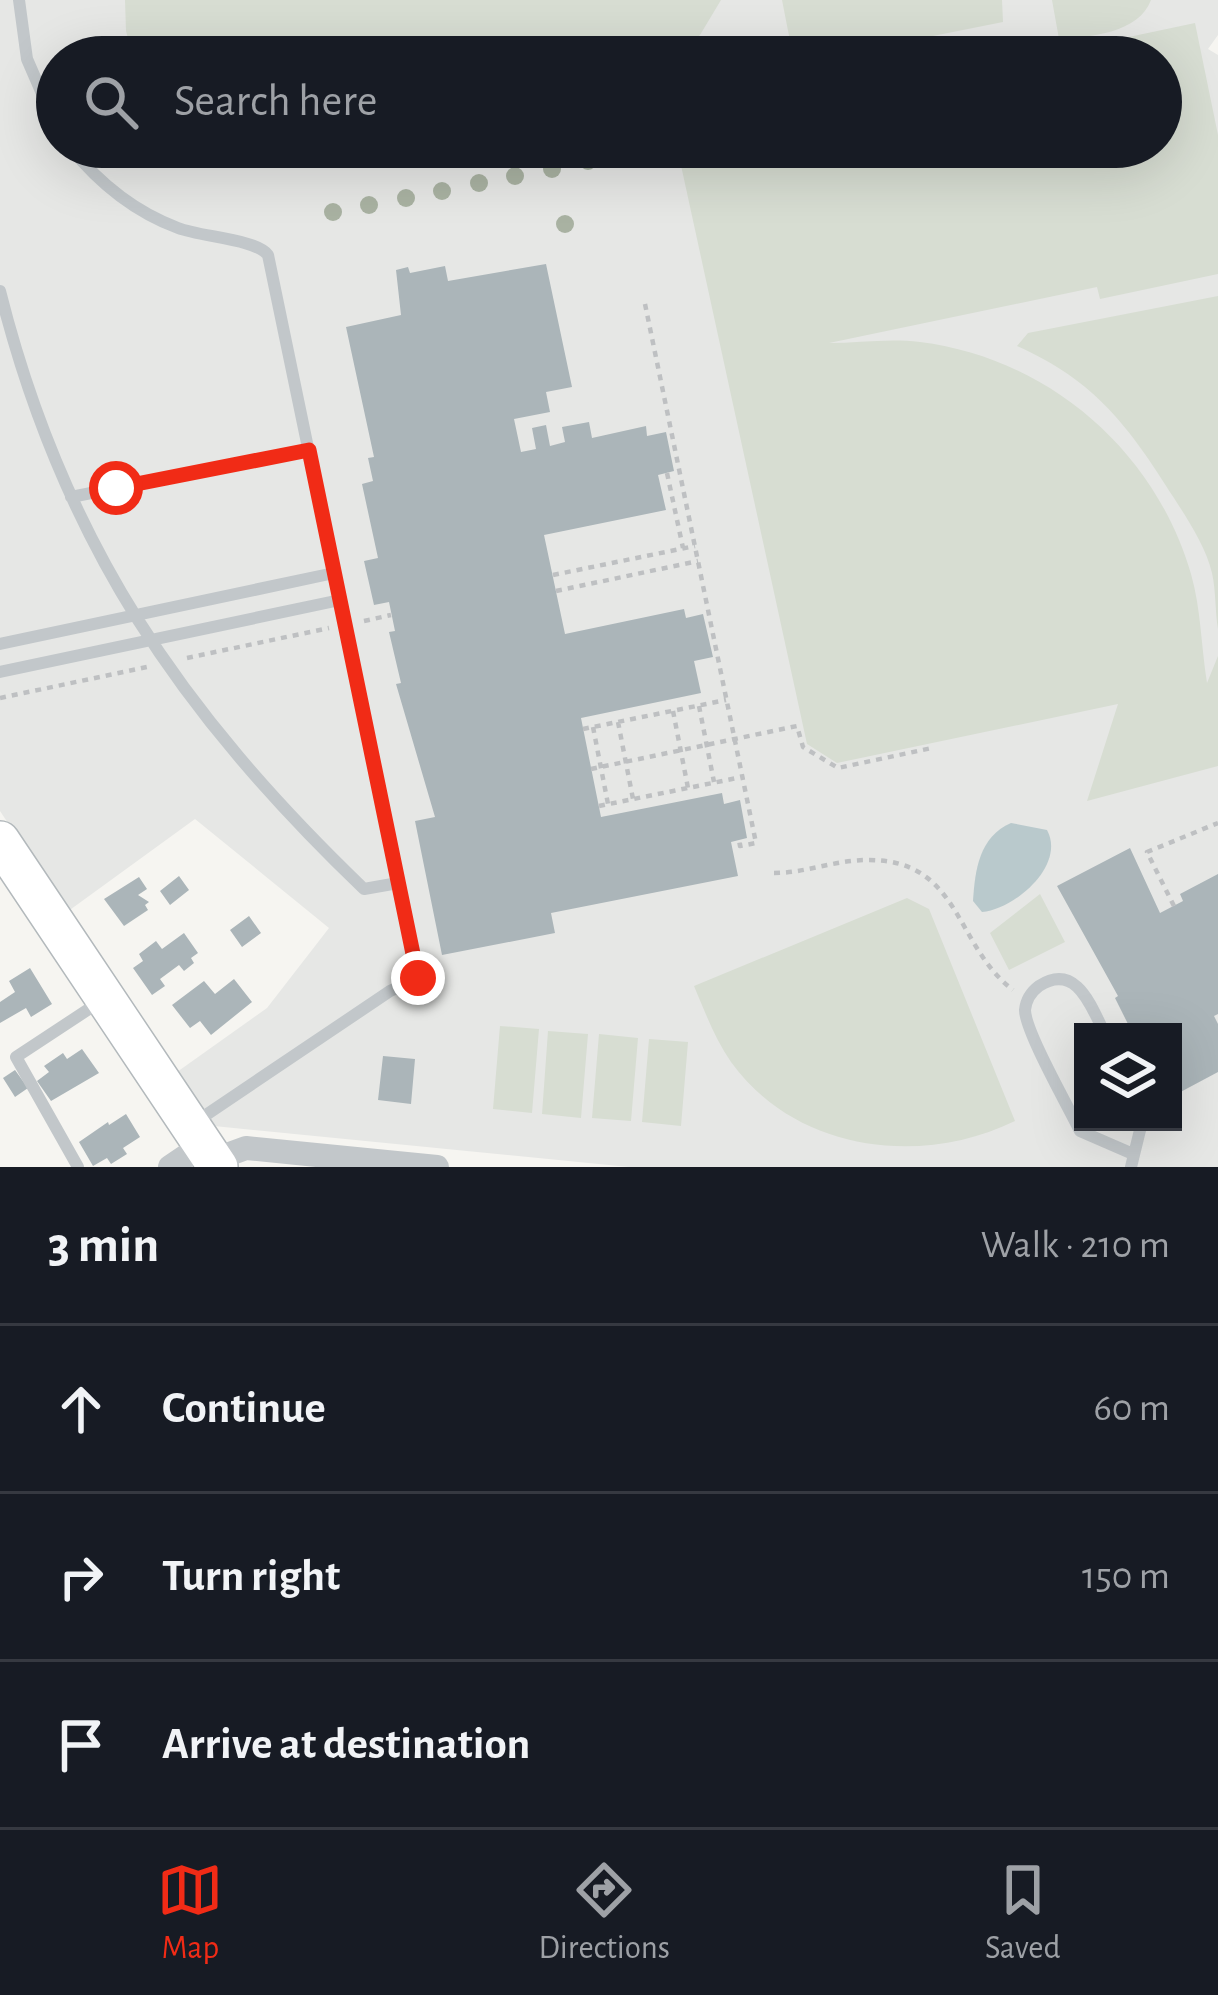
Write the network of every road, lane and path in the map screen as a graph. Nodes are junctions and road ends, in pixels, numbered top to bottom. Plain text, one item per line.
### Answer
1 (19, 0) edge
2 (36, 79) edge
3 (90, 168) edge
4 (0, 291) edge
5 (645, 304) dead end
6 (309, 450) junction
7 (667, 473) dead end
8 (71, 497) junction
9 (695, 546) junction
10 (683, 548) junction
11 (698, 561) junction
12 (334, 573) junction
13 (553, 575) dead end
14 (556, 591) dead end
15 (340, 600) junction
16 (391, 615) dead end
17 (133, 616) junction
18 (345, 624) junction
19 (148, 640) junction
20 (0, 644) edge
21 (164, 663) junction
22 (0, 672) edge
23 (0, 698) edge
24 (726, 700) junction
25 (699, 706) junction
26 (673, 711) junction
27 (617, 722) junction
28 (593, 727) junction
29 (584, 729) dead end
30 (734, 740) junction
31 (707, 745) junction
32 (932, 748) dead end
33 (681, 751) junction
34 (625, 762) junction
35 (601, 767) junction
36 (591, 769) dead end
37 (742, 777) junction
38 (714, 782) junction
39 (688, 788) junction
40 (633, 799) junction
41 (608, 804) junction
42 (598, 806) dead end
43 (1218, 823) edge
44 (739, 840) dead end
45 (3, 852) edge
46 (774, 873) dead end
47 (398, 883) junction
48 (1174, 906) dead end
49 (1029, 996) junction
50 (107, 997) junction
51 (1099, 1023) edge
52 (1140, 1131) edge
53 (207, 1149) edge
54 (1132, 1161) edge
55 (78, 1167) edge
56 (170, 1167) edge
57 (437, 1167) edge

1 - 2 lane
3 - 6 lane
4 - 8 lane
5 - 9 path
6 - 8 lane
6 - 12 lane
7 - 10 path
8 - 17 lane
9 - 10 path
9 - 11 path
10 - 13 path
11 - 14 path
11 - 24 path
12 - 15 lane
12 - 17 lane
15 - 18 lane
15 - 19 lane
16 - 18 path
17 - 19 lane
17 - 20 lane
18 - 21 path
18 - 47 lane
19 - 21 lane
19 - 22 lane
21 - 23 path
21 - 47 lane
24 - 25 path
24 - 30 path
25 - 26 path
25 - 31 path
26 - 27 path
26 - 33 path
27 - 28 path
27 - 34 path
28 - 29 path
28 - 35 path
30 - 31 path
30 - 32 path
30 - 37 path
31 - 33 path
31 - 38 path
33 - 34 path
33 - 39 path
34 - 35 path
34 - 40 path
35 - 36 path
35 - 41 path
37 - 38 path
37 - 44 path
38 - 39 path
39 - 40 path
40 - 41 path
41 - 42 path
43 - 48 path
45 - 50 main road
46 - 49 path
47 - 53 lane
49 - 51 lane
49 - 54 lane
50 - 53 main road
50 - 55 lane
52 - 54 lane
53 - 56 street
53 - 57 street

